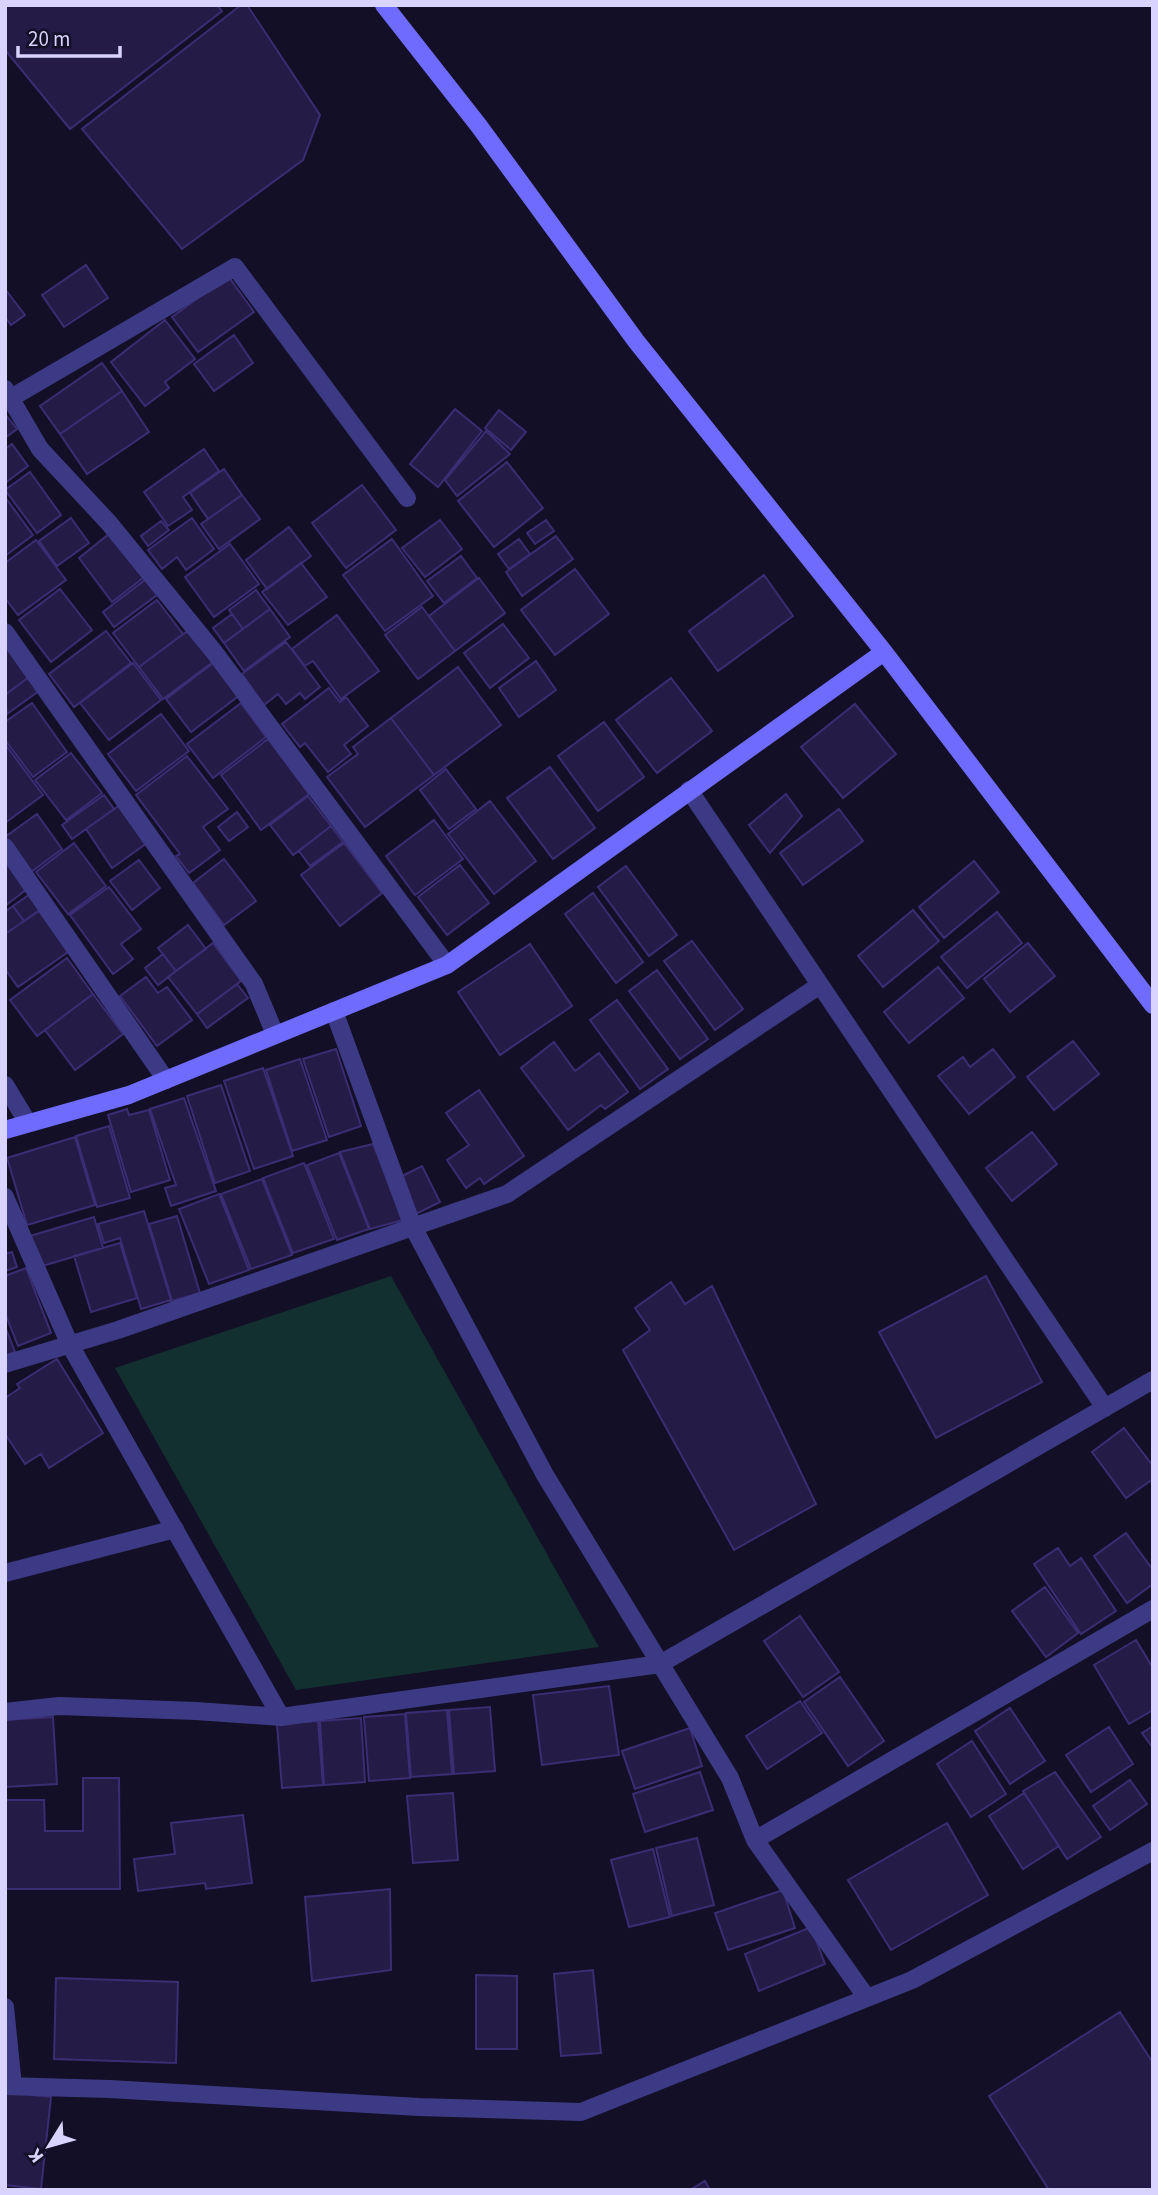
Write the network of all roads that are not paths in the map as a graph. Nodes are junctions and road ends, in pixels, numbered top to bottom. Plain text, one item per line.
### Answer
1 (384, 5) edge
2 (8, 394) edge
3 (407, 498) dead end
4 (5, 632) edge
5 (884, 652) junction
6 (689, 790) junction
7 (5, 848) edge
8 (447, 965) junction
9 (820, 985) junction
10 (1153, 1005) edge
11 (334, 1011) junction
12 (275, 1034) junction
13 (166, 1080) junction
14 (5, 1085) edge
15 (28, 1123) junction
16 (5, 1130) edge
17 (5, 1197) edge
18 (413, 1227) junction
19 (70, 1345) junction
20 (5, 1364) edge
21 (1153, 1380) edge
22 (1105, 1408) junction
23 (175, 1530) junction
24 (5, 1573) edge
25 (1153, 1609) edge
26 (660, 1664) junction
27 (5, 1712) edge
28 (281, 1717) junction
29 (755, 1840) junction
30 (1153, 1850) edge
31 (867, 1998) junction
32 (5, 2007) edge
33 (9, 2086) edge

1 - 5 street
2 - 3 street
2 - 8 street
4 - 12 street
5 - 6 street
5 - 10 street
6 - 8 street
6 - 9 street
7 - 13 street
8 - 11 street
9 - 18 street
9 - 22 street
11 - 12 street
11 - 18 street
12 - 13 street
13 - 15 street
14 - 15 street
15 - 16 street
17 - 19 street
18 - 19 street
18 - 26 street
19 - 20 street
19 - 23 street
21 - 22 street
22 - 26 street
23 - 24 street
23 - 28 street
25 - 29 street
26 - 28 street
26 - 29 street
27 - 28 street
29 - 31 street
30 - 31 street
31 - 33 street
32 - 33 street

